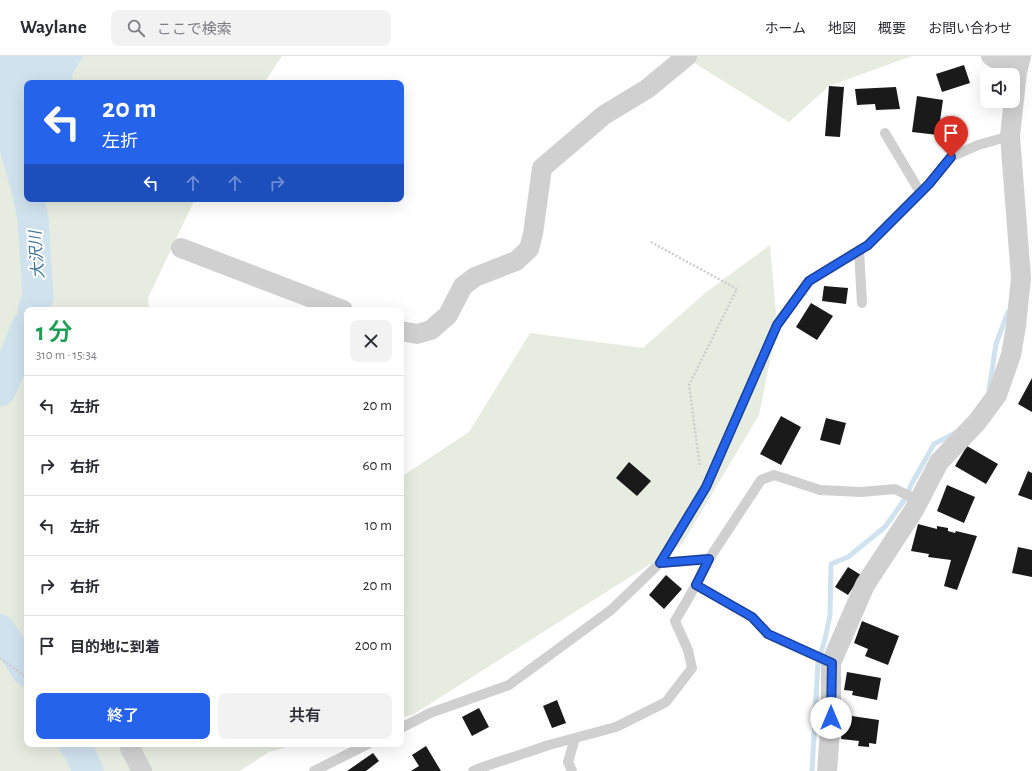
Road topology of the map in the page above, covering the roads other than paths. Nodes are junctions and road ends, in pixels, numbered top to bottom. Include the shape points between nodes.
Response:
1 (687, 56) edge
2 (991, 56) edge
3 (1019, 64) edge
4 (885, 133) dead end
5 (1010, 136) junction
6 (920, 192) junction
7 (181, 248) dead end
8 (859, 250) junction
9 (1027, 282) edge
10 (862, 303) dead end
11 (336, 307) edge
12 (404, 332) edge
13 (919, 501) junction
14 (709, 559) junction
15 (660, 563) junction
16 (696, 585) junction
17 (832, 663) junction
18 (404, 726) edge
19 (575, 738) junction
20 (362, 747) edge
21 (130, 748) dead end
22 (142, 771) edge
23 (314, 771) edge
24 (474, 771) edge
25 (572, 771) edge
26 (827, 771) edge

1 - 12 street via 647,89 604,115 542,168 529,249 516,261 476,277 463,286 448,315 431,330 417,334
2 - 3 street
3 - 5 street
4 - 6 lane
5 - 6 lane via 978,145 951,157
5 - 9 street
6 - 8 lane via 868,245
7 - 11 street
8 - 10 lane
8 - 15 lane via 809,281 777,325 706,487
9 - 13 street via 1011,355 997,395 977,422 939,462
13 - 14 lane via 895,488 861,492 820,490 774,475 761,480
13 - 17 street via 865,585
14 - 15 lane
14 - 16 lane
15 - 18 lane via 611,610 509,685 430,713
16 - 17 lane via 752,617 768,634
16 - 19 lane via 675,621 688,650 692,668 666,702 616,727
17 - 26 street
19 - 24 lane
19 - 25 lane via 568,762
20 - 23 lane
21 - 22 street

